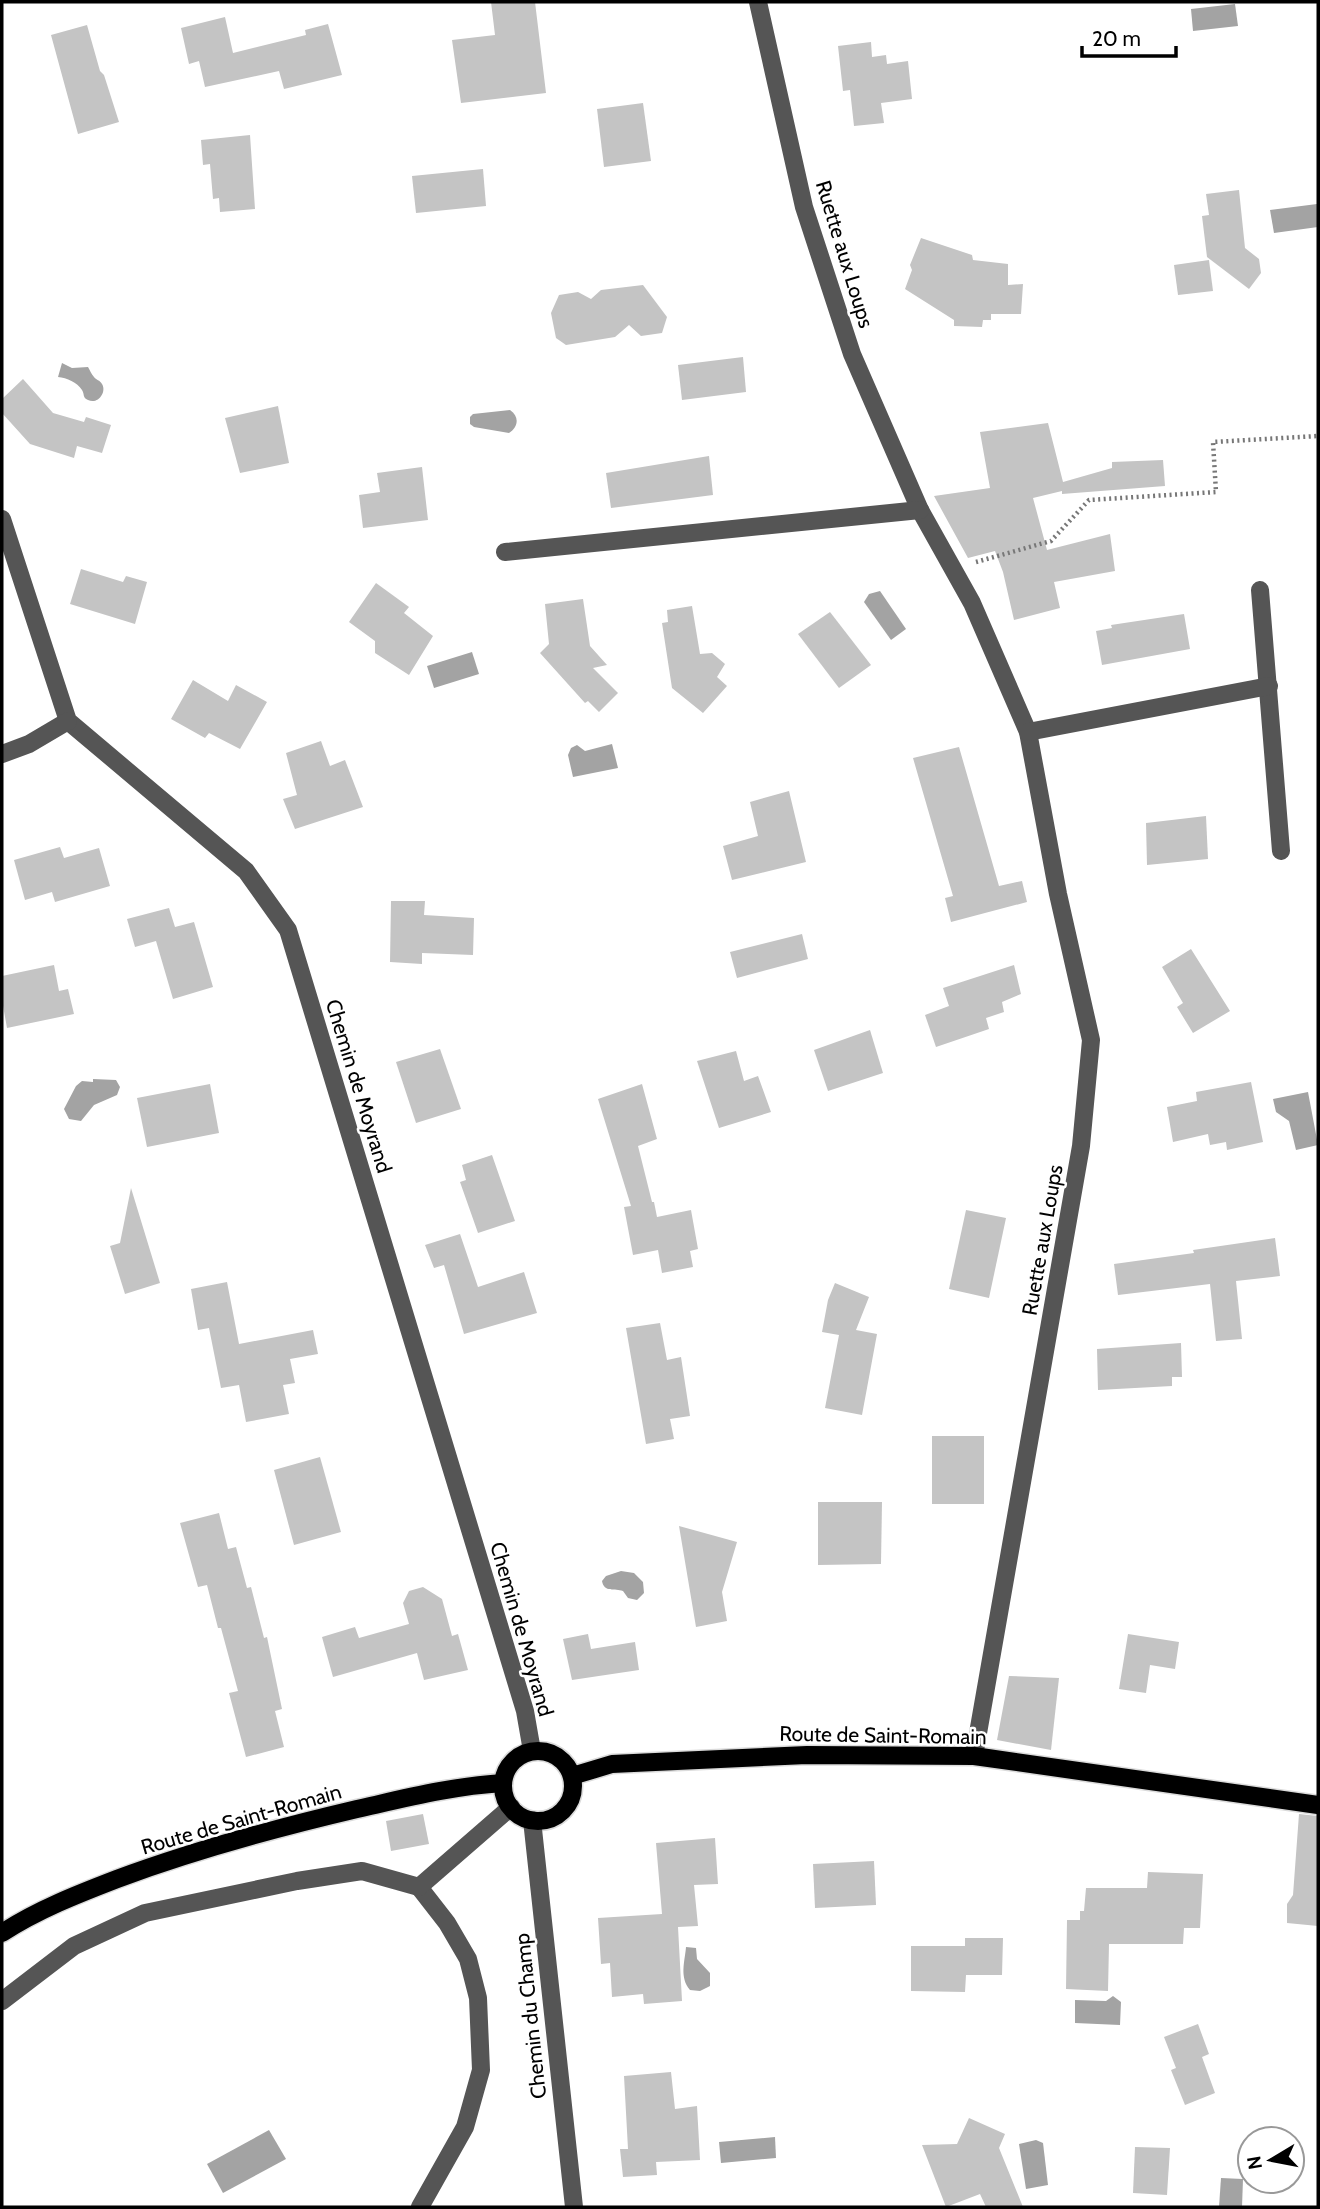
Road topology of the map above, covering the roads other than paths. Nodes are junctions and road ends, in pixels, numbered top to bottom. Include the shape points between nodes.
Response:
1 (758, 2) edge
2 (920, 510) junction
3 (2, 519) edge
4 (505, 552) dead end
5 (1261, 590) dead end
6 (1269, 686) junction
7 (68, 720) junction
8 (1028, 732) junction
9 (2, 754) edge
10 (1281, 851) dead end
11 (532, 1751) junction
12 (974, 1756) junction
13 (572, 1776) junction
14 (503, 1783) junction
15 (1318, 1805) edge
16 (511, 1807) junction
17 (532, 1820) junction
18 (419, 1886) junction
19 (2, 1933) edge
20 (2, 2001) edge
21 (420, 2207) edge
22 (574, 2207) edge

1 - 2 street, Ruette aux Loups via 804,207 852,354
2 - 4 street
2 - 8 street, Ruette aux Loups via 972,603
3 - 7 street
5 - 6 street
6 - 8 street
6 - 10 street
7 - 9 street
7 - 11 street, Chemin de Moyrand via 246,871 288,930 525,1711
8 - 12 street, Ruette aux Loups via 1091,1040 1081,1146
11 - 13 main road via 557,1756
11 - 14 main road via 518,1757
12 - 13 main road, Route de Saint-Romain via 807,1755 612,1764
12 - 15 main road, Route de Saint-Romain
13 - 17 main road via 573,1790 559,1814
14 - 16 main road
14 - 19 main road, Route de Saint-Romain via 460,1786 300,1822 171,1859 79,1894
16 - 17 main road
16 - 18 street
17 - 22 street, Chemin du Champ
18 - 20 street via 362,1871 145,1913 74,1945
18 - 21 street via 468,1959 478,1998 481,2070 465,2127

